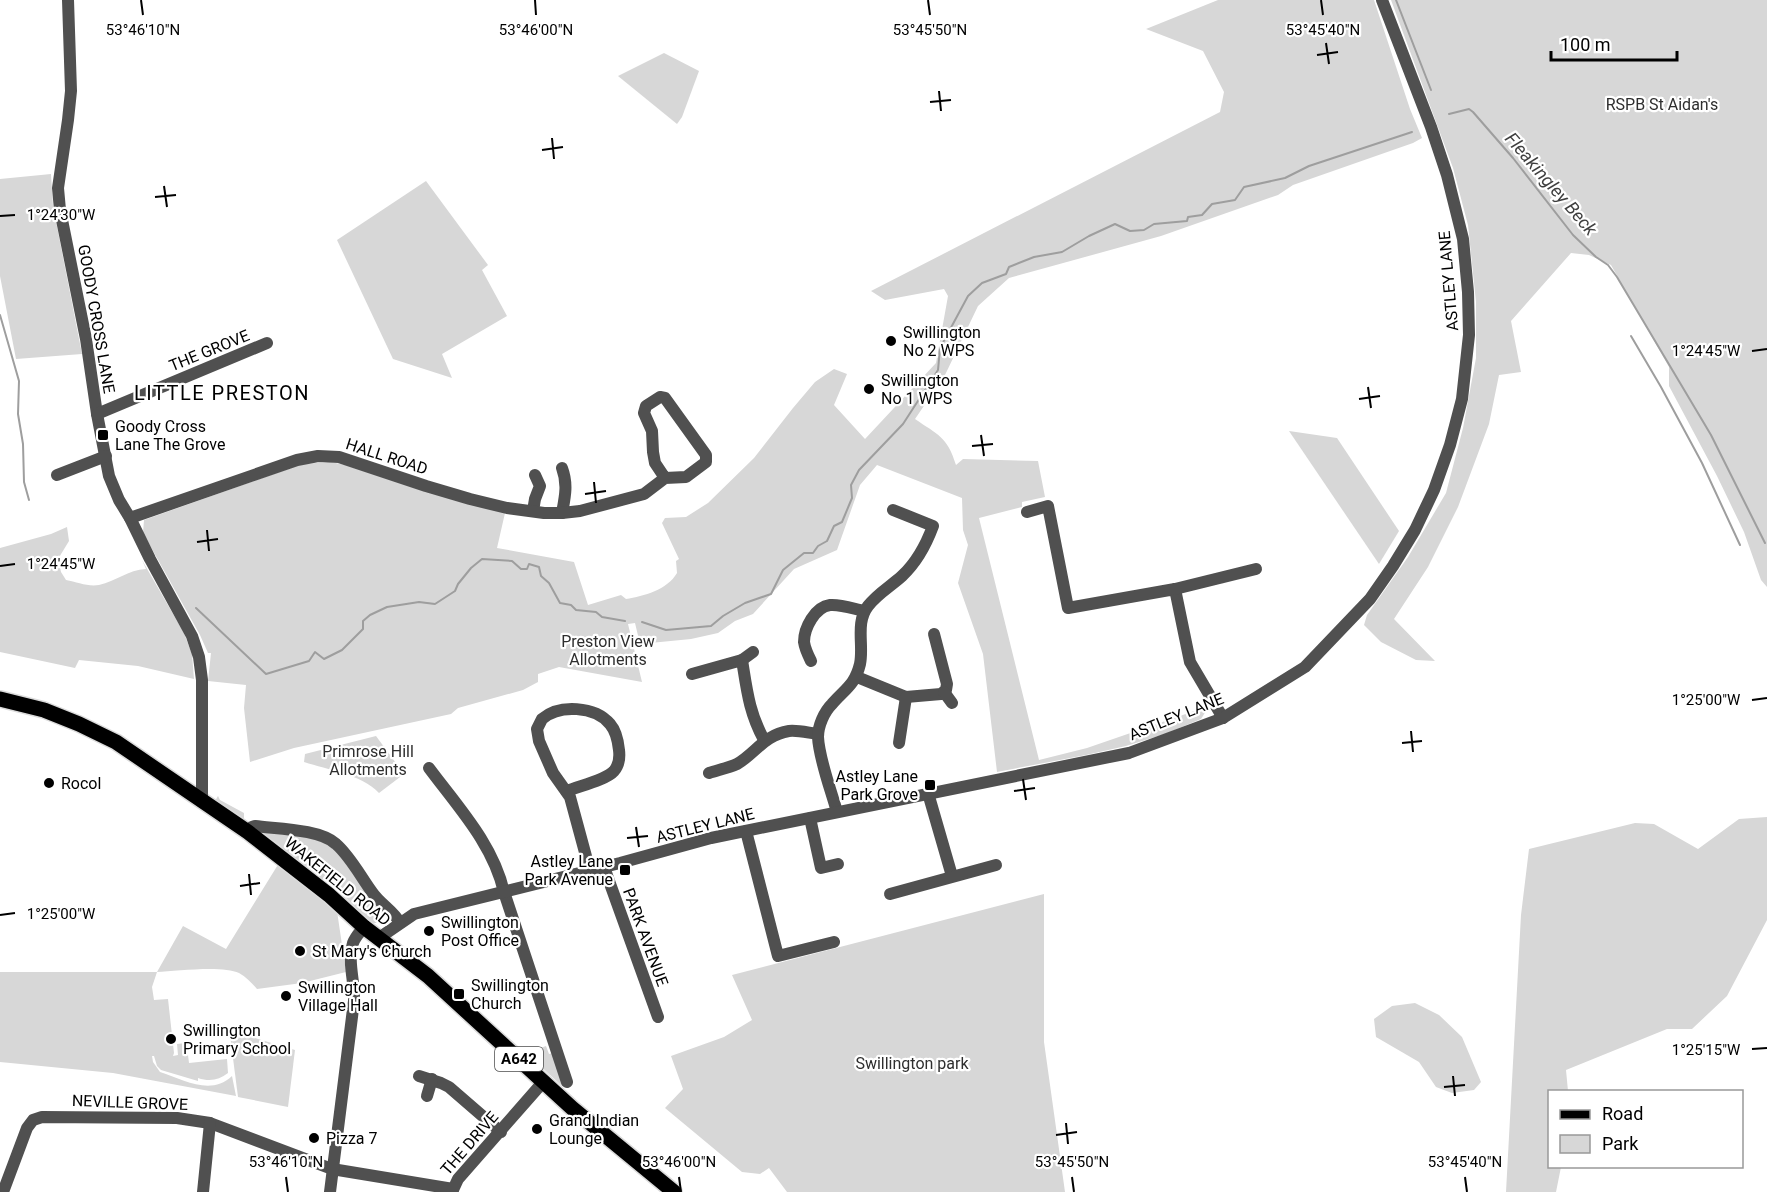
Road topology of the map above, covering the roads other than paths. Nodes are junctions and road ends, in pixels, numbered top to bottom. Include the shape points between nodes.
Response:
1 (68, 0) edge
2 (1382, 0) edge
3 (267, 343) dead end
4 (97, 414) junction
5 (105, 456) junction
6 (562, 468) dead end
7 (57, 475) dead end
8 (535, 475) dead end
9 (665, 478) junction
10 (893, 510) dead end
11 (533, 511) junction
12 (1027, 512) dead end
13 (562, 513) junction
14 (130, 518) junction
15 (1256, 569) dead end
16 (1175, 589) junction
17 (864, 611) junction
18 (934, 634) dead end
19 (753, 652) dead end
20 (742, 660) junction
21 (811, 661) dead end
22 (692, 674) dead end
23 (857, 677) junction
24 (944, 692) junction
25 (906, 697) junction
26 (0, 699) edge
27 (952, 703) dead end
28 (1223, 718) junction
29 (818, 734) junction
30 (764, 740) junction
31 (899, 743) dead end
32 (429, 768) dead end
33 (709, 773) dead end
34 (567, 791) junction
35 (928, 793) junction
36 (202, 802) junction
37 (837, 812) junction
38 (810, 818) junction
39 (746, 831) junction
40 (248, 832) junction
41 (838, 864) dead end
42 (996, 865) dead end
43 (604, 867) junction
44 (590, 871) junction
45 (952, 876) junction
46 (504, 892) junction
47 (890, 894) dead end
48 (400, 923) junction
49 (364, 927) junction
50 (379, 938) junction
51 (834, 942) dead end
52 (658, 1017) dead end
53 (419, 1076) dead end
54 (432, 1079) junction
55 (544, 1082) junction
56 (568, 1092) junction
57 (427, 1096) dead end
58 (210, 1123) junction
59 (501, 1132) junction
60 (332, 1169) junction
61 (453, 1191) edge
62 (3, 1192) edge
63 (203, 1192) edge
64 (330, 1192) edge
65 (674, 1192) edge

1 - 4 street, GOODY CROSS LANE via 71,91 58,188
2 - 28 street, ASTLEY LANE via 1447,175 1463,239 1469,335 1462,399 1434,490 1410,539 1370,599 1305,667
3 - 4 street, THE GROVE
4 - 5 street, GOODY CROSS LANE
5 - 7 street
5 - 14 street, GOODY CROSS LANE via 114,490
6 - 13 street via 567,490
8 - 11 street via 540,486
9 - 9 street via 686,477 705,464 707,458 660,397 646,406 644,413 652,431 656,463
9 - 13 street, HALL ROAD via 644,494
10 - 17 street via 936,528 904,574
11 - 13 street, HALL ROAD
11 - 14 street, HALL ROAD via 470,499 346,458 325,456 297,460
12 - 16 street via 1048,506 1068,608
14 - 36 street, GOODY CROSS LANE via 192,636 199,657
15 - 16 street
16 - 28 street via 1190,662
17 - 21 street via 832,605 818,610 805,637
17 - 23 street
18 - 24 street via 947,681
19 - 20 street
20 - 22 street
20 - 30 street via 748,704
23 - 25 street
23 - 29 street via 831,704
24 - 25 street
24 - 27 street
25 - 31 street
26 - 36 main road, WAKEFIELD ROAD / A642 via 44,710 116,742
28 - 35 street, ASTLEY LANE via 1129,753
29 - 30 street via 790,731
29 - 37 street
30 - 33 street via 736,764
32 - 46 street via 493,857
34 - 34 street via 553,773 537,729 542,718 551,712 588,711 611,725 620,759 610,774
34 - 44 street
35 - 37 street, ASTLEY LANE
35 - 45 street
36 - 40 main road, WAKEFIELD ROAD / A642
37 - 38 street, ASTLEY LANE
38 - 39 street, ASTLEY LANE
38 - 41 street via 821,868
39 - 43 street, ASTLEY LANE
39 - 51 street via 778,956
40 - 48 street via 255,826 330,839
40 - 49 main road, WAKEFIELD ROAD / A642
42 - 45 street
43 - 44 street, ASTLEY LANE
43 - 52 street, PARK AVENUE
44 - 46 street, ASTLEY LANE
45 - 47 street
46 - 48 street, ASTLEY LANE via 414,914
46 - 56 street
48 - 50 street, ASTLEY LANE
49 - 50 main road, WAKEFIELD ROAD / A642
49 - 60 street via 353,941 351,956 355,990
50 - 55 main road, WAKEFIELD ROAD / A642 via 429,976
53 - 54 street
54 - 57 street
54 - 59 street
55 - 56 main road, WAKEFIELD ROAD / A642
55 - 59 street, THE DRIVE
56 - 65 main road, WAKEFIELD ROAD / A642
58 - 60 street, NEVILLE GROVE
58 - 62 street, NEVILLE GROVE via 177,1118 38,1118 27,1128
58 - 63 street
59 - 61 street, THE DRIVE via 458,1179
60 - 61 street, THE DRIVE
60 - 64 street

